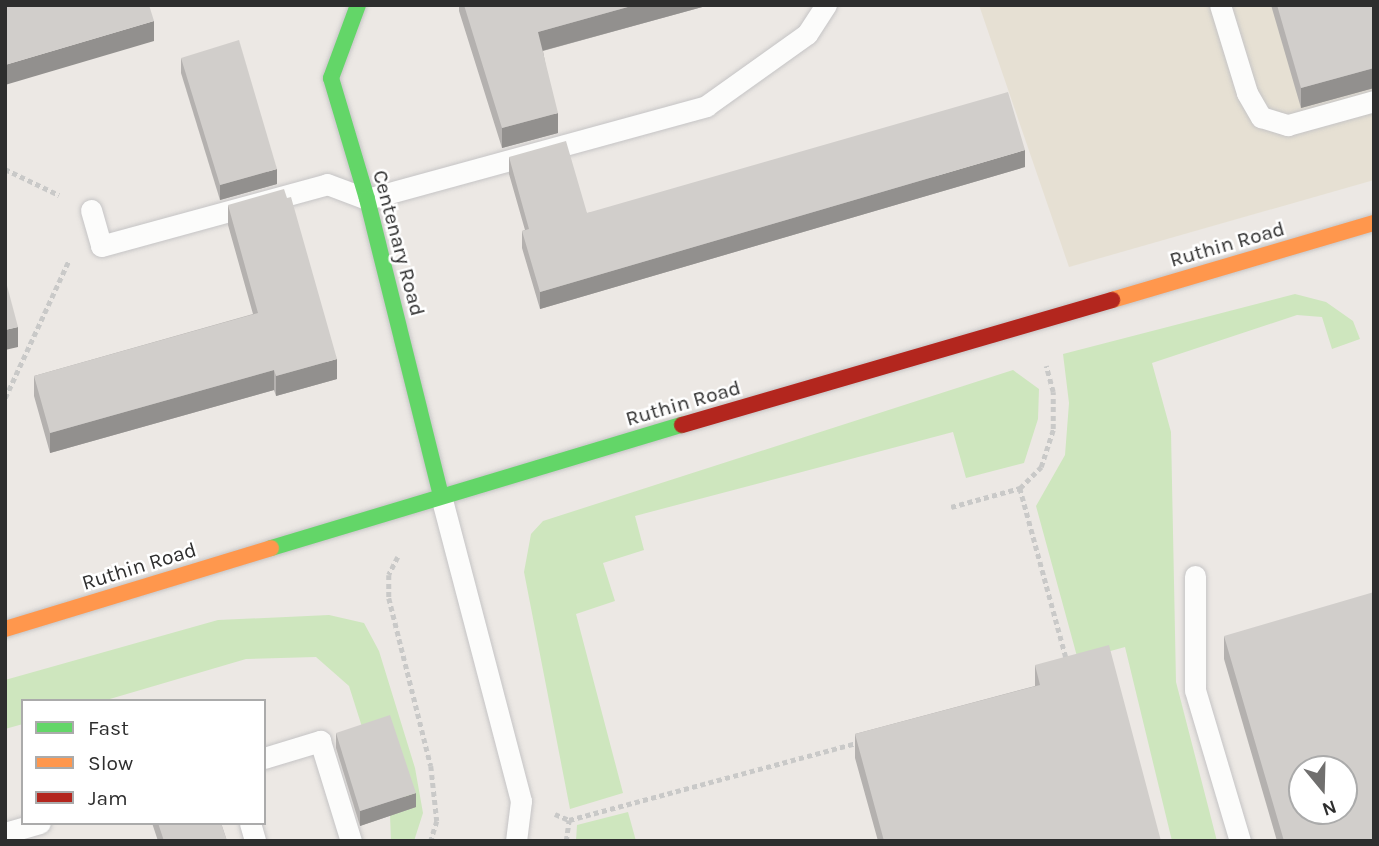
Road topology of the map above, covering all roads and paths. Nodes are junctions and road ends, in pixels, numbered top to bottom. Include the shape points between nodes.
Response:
1 (358, 5) edge
2 (826, 5) edge
3 (1220, 5) edge
4 (1374, 101) edge
5 (5, 169) edge
6 (367, 199) junction
7 (91, 210) joint
8 (1373, 227) edge
9 (101, 246) junction
10 (1035, 322) junction
11 (5, 398) edge
12 (1020, 488) junction
13 (441, 496) junction
14 (951, 507) dead end
15 (406, 545) dead end
16 (1195, 576) dead end
17 (5, 629) edge
18 (1068, 666) edge
19 (865, 741) edge
20 (266, 757) edge
21 (33, 825) edge
22 (5, 833) edge
23 (351, 841) edge
24 (431, 841) edge
25 (516, 841) edge
26 (566, 841) edge
27 (1240, 841) edge

1 - 6 main road, Centenary Road via 331,78
2 - 6 lane via 807,34 706,106
3 - 4 lane via 1247,93 1261,117 1289,125
5 - 7 path
6 - 9 lane via 327,184
6 - 13 main road, Centenary Road
7 - 9 lane
8 - 10 main road, Ruthin Road
9 - 11 path via 71,255
10 - 12 path via 1053,392 1053,429 1041,467
10 - 13 main road, Ruthin Road
12 - 14 path
12 - 18 path
13 - 17 main road, Ruthin Road
13 - 25 lane via 521,802
15 - 24 path via 389,575 389,598 431,765 436,821
16 - 27 lane via 1195,691
19 - 26 path via 569,820
20 - 23 lane via 320,741
21 - 22 lane

